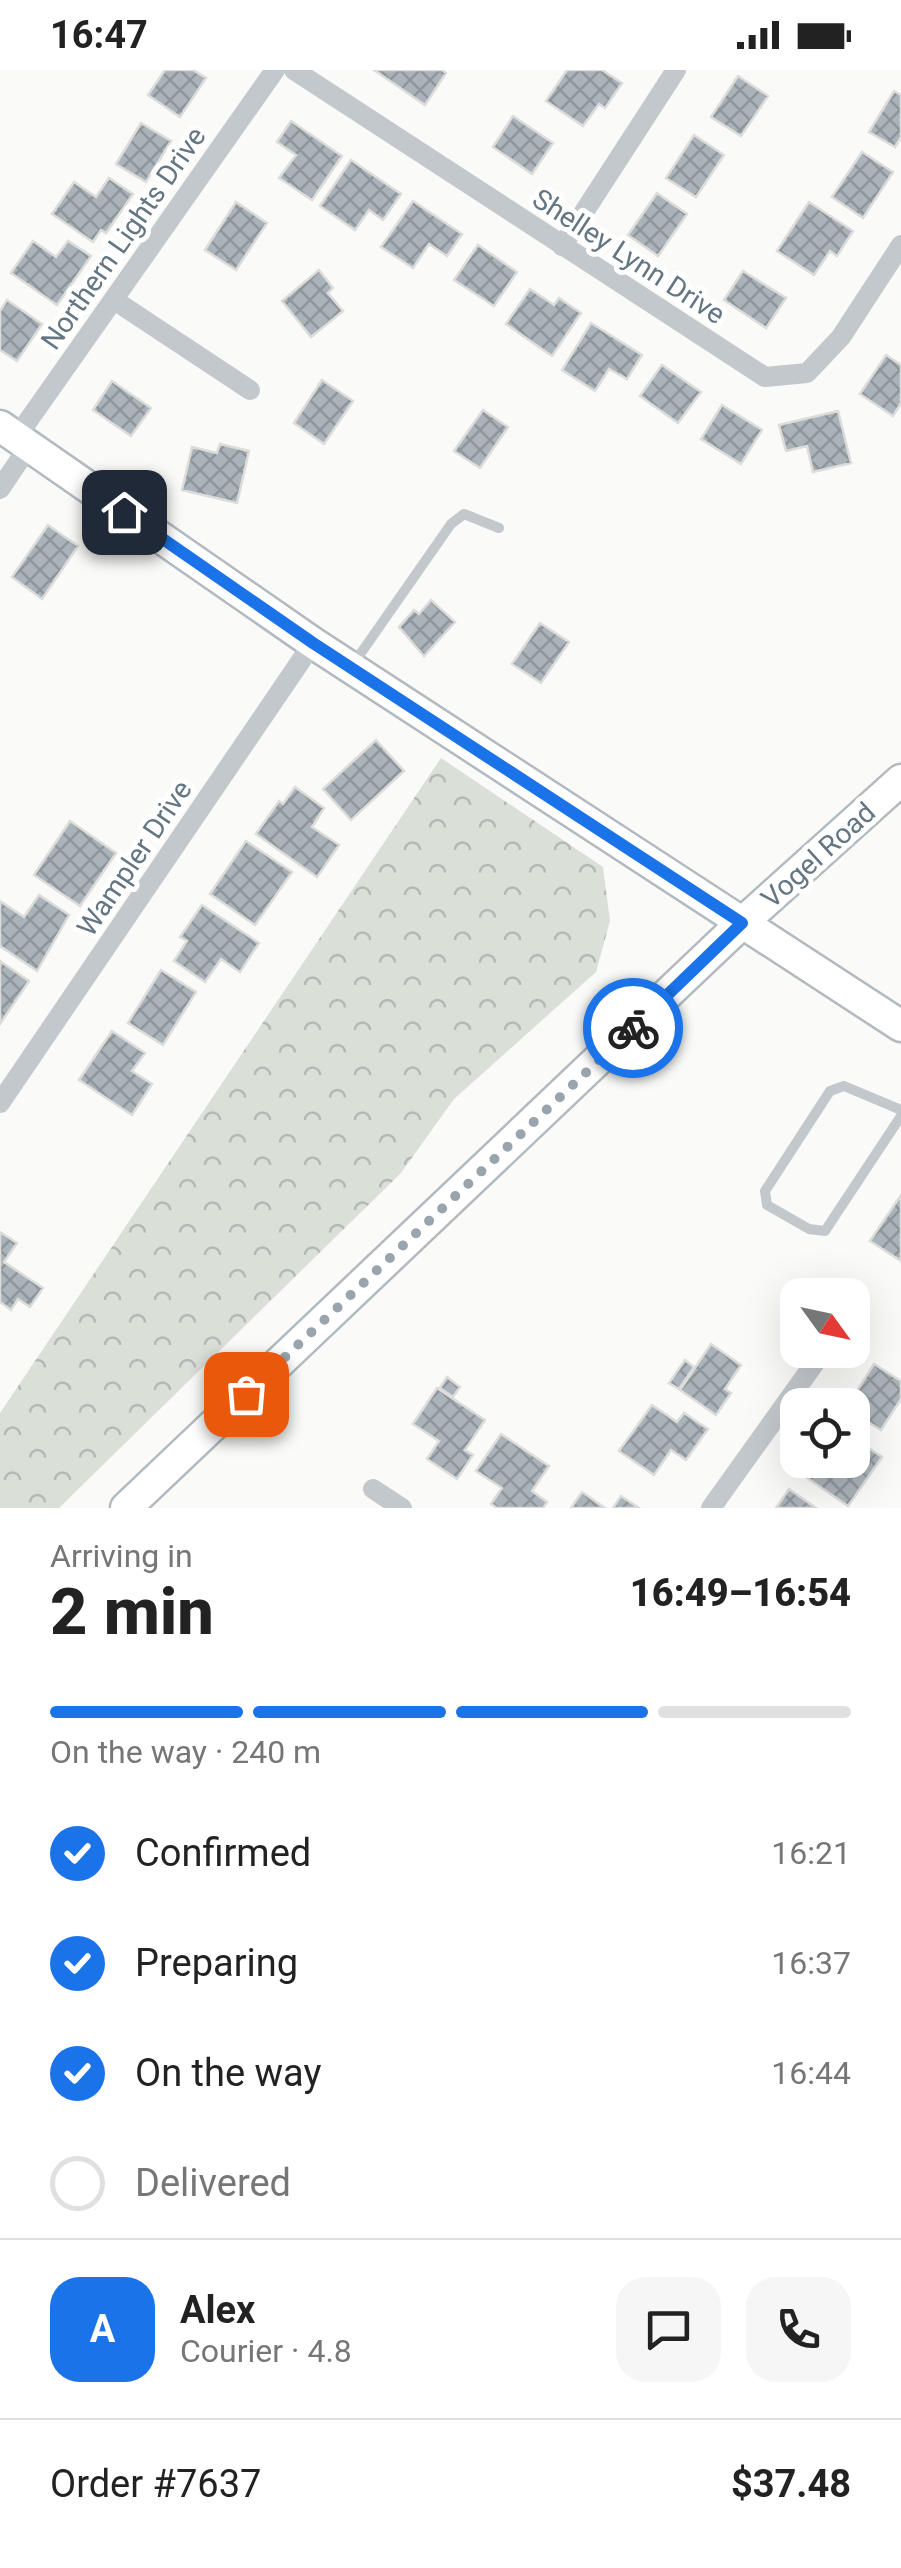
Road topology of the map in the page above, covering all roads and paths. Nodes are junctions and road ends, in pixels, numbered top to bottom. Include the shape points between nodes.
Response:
1 (275, 70) edge
2 (294, 70) edge
3 (676, 70) edge
4 (901, 244) edge
5 (562, 246) junction
6 (114, 300) junction
7 (250, 390) dead end
8 (15, 437) edge
9 (0, 489) edge
10 (499, 528) dead end
11 (313, 643) junction
12 (351, 668) junction
13 (901, 780) edge
14 (742, 923) junction
15 (901, 1026) edge
16 (0, 1103) edge
17 (901, 1113) edge
18 (811, 1368) edge
19 (373, 1488) dead end
20 (126, 1508) edge
21 (402, 1508) edge
22 (711, 1508) edge

1 - 6 street, Northern Lights Drive
2 - 5 street, Shelley Lynn Drive
3 - 5 street
4 - 5 street, Shelley Lynn Drive via 842,337 807,373 765,377
6 - 7 street
6 - 8 street, Northern Lights Drive
8 - 9 street
8 - 11 main road
10 - 12 lane via 464,514 451,524
11 - 12 main road
11 - 16 street, Wampler Drive
12 - 14 main road
13 - 14 main road, Vogel Road
14 - 15 main road
14 - 20 main road, Vogel Road
17 - 17 lane via 844,1086 830,1090 765,1191 768,1205 825,1231
18 - 22 street
19 - 21 street

